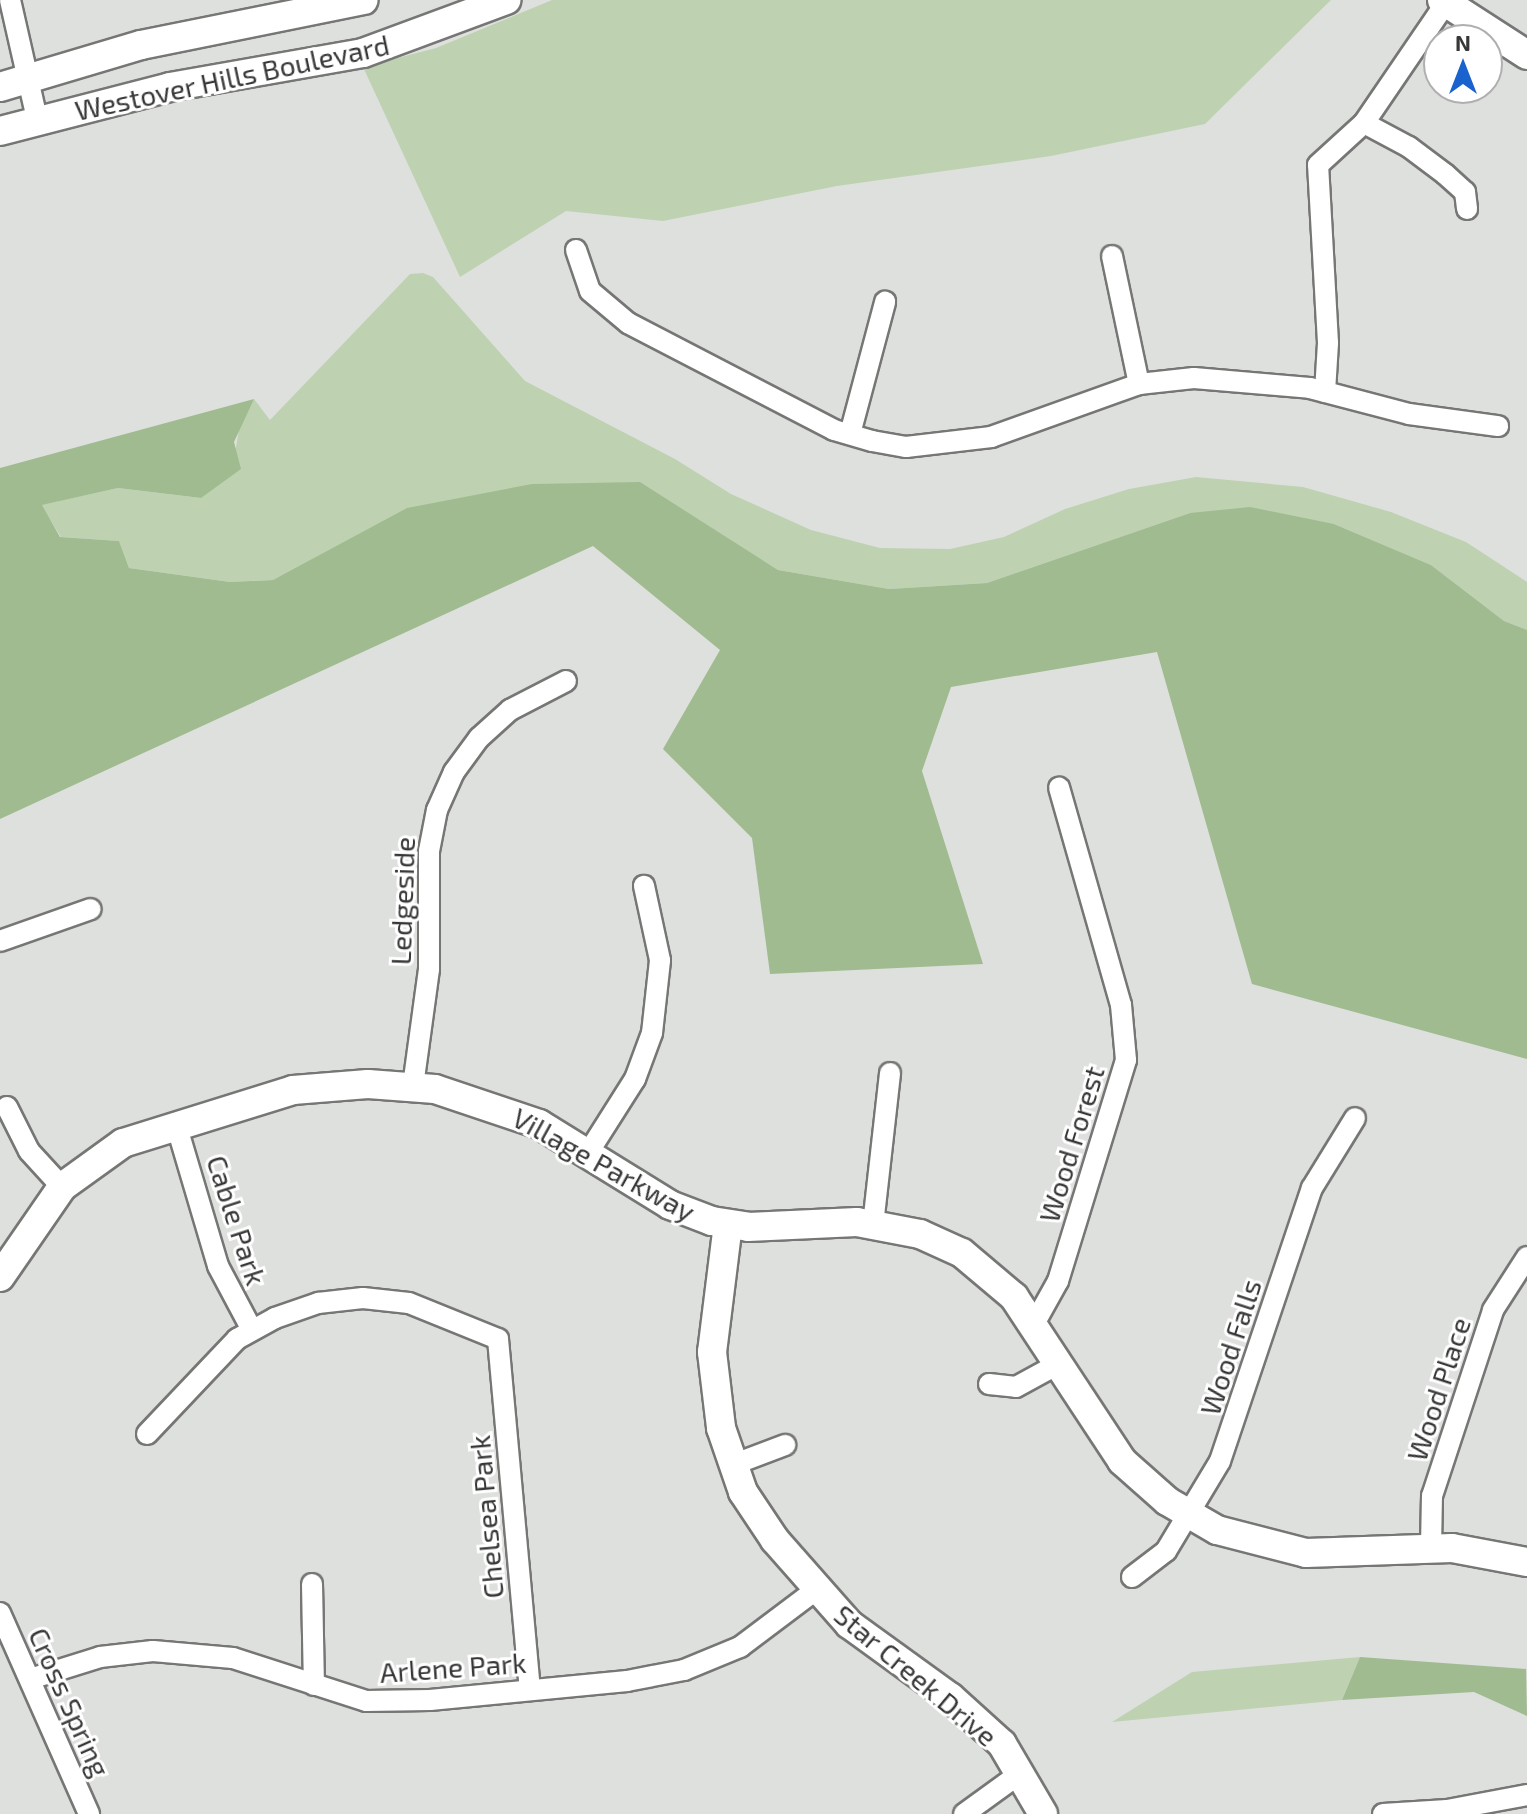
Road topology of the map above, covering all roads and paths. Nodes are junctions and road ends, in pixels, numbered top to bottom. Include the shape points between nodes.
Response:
1 (10, 0) edge
2 (364, 0) edge
3 (506, 0) edge
4 (1444, 2) edge
5 (1527, 55) edge
6 (13, 83) edge
7 (37, 119) junction
8 (1364, 123) junction
9 (0, 131) edge
10 (1467, 209) dead end
11 (576, 250) dead end
12 (1112, 256) dead end
13 (885, 302) dead end
14 (1139, 384) junction
15 (1325, 392) junction
16 (1498, 426) dead end
17 (850, 434) junction
18 (566, 681) dead end
19 (1059, 788) dead end
20 (644, 886) dead end
21 (91, 909) dead end
22 (0, 941) edge
23 (890, 1073) dead end
24 (413, 1086) junction
25 (7, 1107) dead end
26 (1355, 1118) dead end
27 (176, 1124) junction
28 (588, 1153) junction
29 (62, 1187) junction
30 (728, 1224) junction
31 (873, 1225) junction
32 (1527, 1257) edge
33 (0, 1277) edge
34 (1034, 1324) junction
35 (252, 1330) junction
36 (1058, 1364) junction
37 (989, 1384) dead end
38 (147, 1434) dead end
39 (785, 1445) dead end
40 (732, 1465) junction
41 (1189, 1515) junction
42 (1431, 1547) junction
43 (1527, 1562) edge
44 (1132, 1577) dead end
45 (312, 1584) dead end
46 (817, 1589) junction
47 (0, 1613) edge
48 (30, 1679) junction
49 (314, 1685) junction
50 (530, 1690) junction
51 (1022, 1772) junction
52 (1527, 1795) edge
53 (89, 1814) edge
54 (964, 1814) edge
55 (1043, 1814) edge
56 (1383, 1814) edge

1 - 6 street
2 - 6 street, Westover Hills Boulevard via 141,45
3 - 7 street, Westover Hills Boulevard via 363,53 170,87
4 - 5 street
4 - 8 street
6 - 7 street
7 - 9 street, Westover Hills Boulevard
8 - 10 street via 1445,174 1465,192
8 - 15 street via 1318,165 1328,330
11 - 17 street via 590,291 628,323
12 - 14 street
13 - 17 street
14 - 15 street via 1194,378
14 - 17 street via 991,437 906,447
15 - 16 street via 1409,414
18 - 24 street, Ledgeside via 527,699 494,723 466,754 441,800 429,851 429,969
19 - 34 street, Wood Forest via 1121,1005 1126,1060 1058,1281
20 - 28 street via 660,960 652,1033 635,1079
21 - 22 street
23 - 31 street
24 - 27 street, Village Parkway via 293,1090
24 - 28 street, Village Parkway via 501,1107
25 - 29 street via 29,1151
26 - 41 street, Wood Falls via 1312,1188 1228,1443
27 - 29 street, Village Parkway via 106,1151
27 - 35 street, Cable Park via 218,1266
28 - 30 street, Village Parkway via 670,1205
29 - 33 street, Village Parkway
30 - 31 street, Village Parkway
30 - 40 street, Star Creek Drive via 712,1352
31 - 34 street, Village Parkway via 920,1234 962,1253 999,1280
32 - 42 street, Wood Place via 1499,1296 1432,1496
34 - 36 street, Village Parkway
35 - 38 street via 220,1353
35 - 50 street, Chelsea Park via 318,1303 375,1299 431,1308 498,1339
36 - 37 street via 1016,1387
36 - 41 street, Village Parkway via 1122,1461
39 - 40 street
40 - 46 street, Star Creek Drive via 755,1513
41 - 42 street, Village Parkway via 1246,1541 1306,1553
41 - 44 street, Wood Falls via 1166,1551
42 - 43 street, Village Parkway
45 - 49 street
46 - 50 street, Arlene Park via 766,1631 713,1660 654,1677
46 - 51 street, Star Creek Drive via 880,1651 974,1717
47 - 48 street, Cross Spring
48 - 49 street, Arlene Park via 100,1657 175,1651 233,1658
48 - 53 street, Cross Spring
49 - 50 street, Arlene Park via 391,1702
51 - 54 street
51 - 55 street, Star Creek Drive
52 - 56 street via 1447,1810

